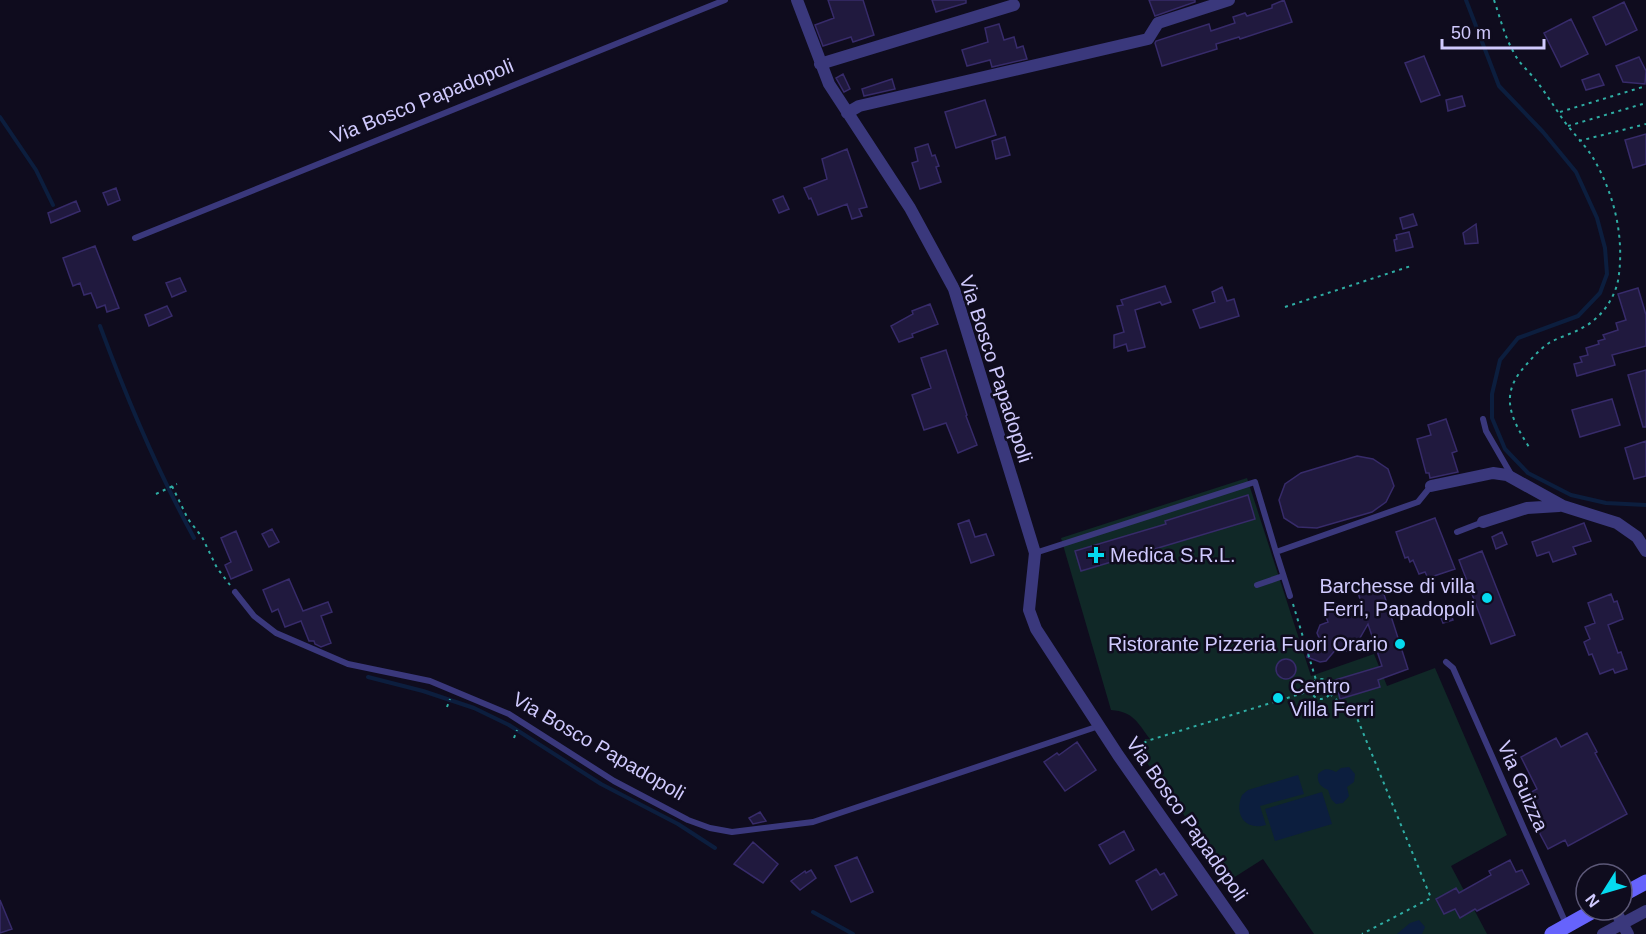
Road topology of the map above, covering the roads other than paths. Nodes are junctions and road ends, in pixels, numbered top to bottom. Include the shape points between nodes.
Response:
1 (725, 0) edge
2 (797, 0) edge
3 (1229, 0) edge
4 (1014, 4) dead end
5 (820, 64) junction
6 (847, 113) junction
7 (135, 238) dead end
8 (1483, 419) dead end
9 (1514, 479) junction
10 (1431, 486) joint
11 (1563, 506) junction
12 (1483, 522) joint
13 (1457, 532) dead end
14 (1646, 551) edge
15 (1276, 552) junction
16 (1035, 553) junction
17 (1283, 576) junction
18 (1257, 585) dead end
19 (235, 592) road end
20 (1290, 596) road end
21 (1446, 662) dead end
22 (1100, 726) junction
23 (1646, 910) edge
24 (1574, 922) edge
25 (1567, 926) junction
26 (1625, 929) edge
27 (1243, 934) edge
28 (1552, 934) edge
29 (1604, 934) edge

1 - 7 lane, Via Bosco Papadopoli
2 - 5 street, Via Bosco Papadopoli
3 - 6 street via 1158,23 1148,39 859,106
4 - 5 street
5 - 6 street, Via Bosco Papadopoli
6 - 16 street, Via Bosco Papadopoli via 910,208 954,289
8 - 9 lane
9 - 10 street via 1493,473
9 - 11 street
10 - 15 lane via 1418,502
11 - 12 street via 1527,508
11 - 14 street via 1617,523 1637,537
12 - 13 lane
15 - 16 lane via 1255,482
15 - 17 lane
16 - 22 street, Via Bosco Papadopoli via 1029,610 1036,629
17 - 18 lane
17 - 20 lane
19 - 22 lane, Via Bosco Papadopoli via 254,616 276,633 348,664 430,681 509,714 614,781 688,820 732,832 813,822
21 - 25 lane, Via Guizza via 1453,668
22 - 27 street, Via Bosco Papadopoli
23 - 26 street
24 - 25 main road
25 - 28 main road
26 - 29 street

